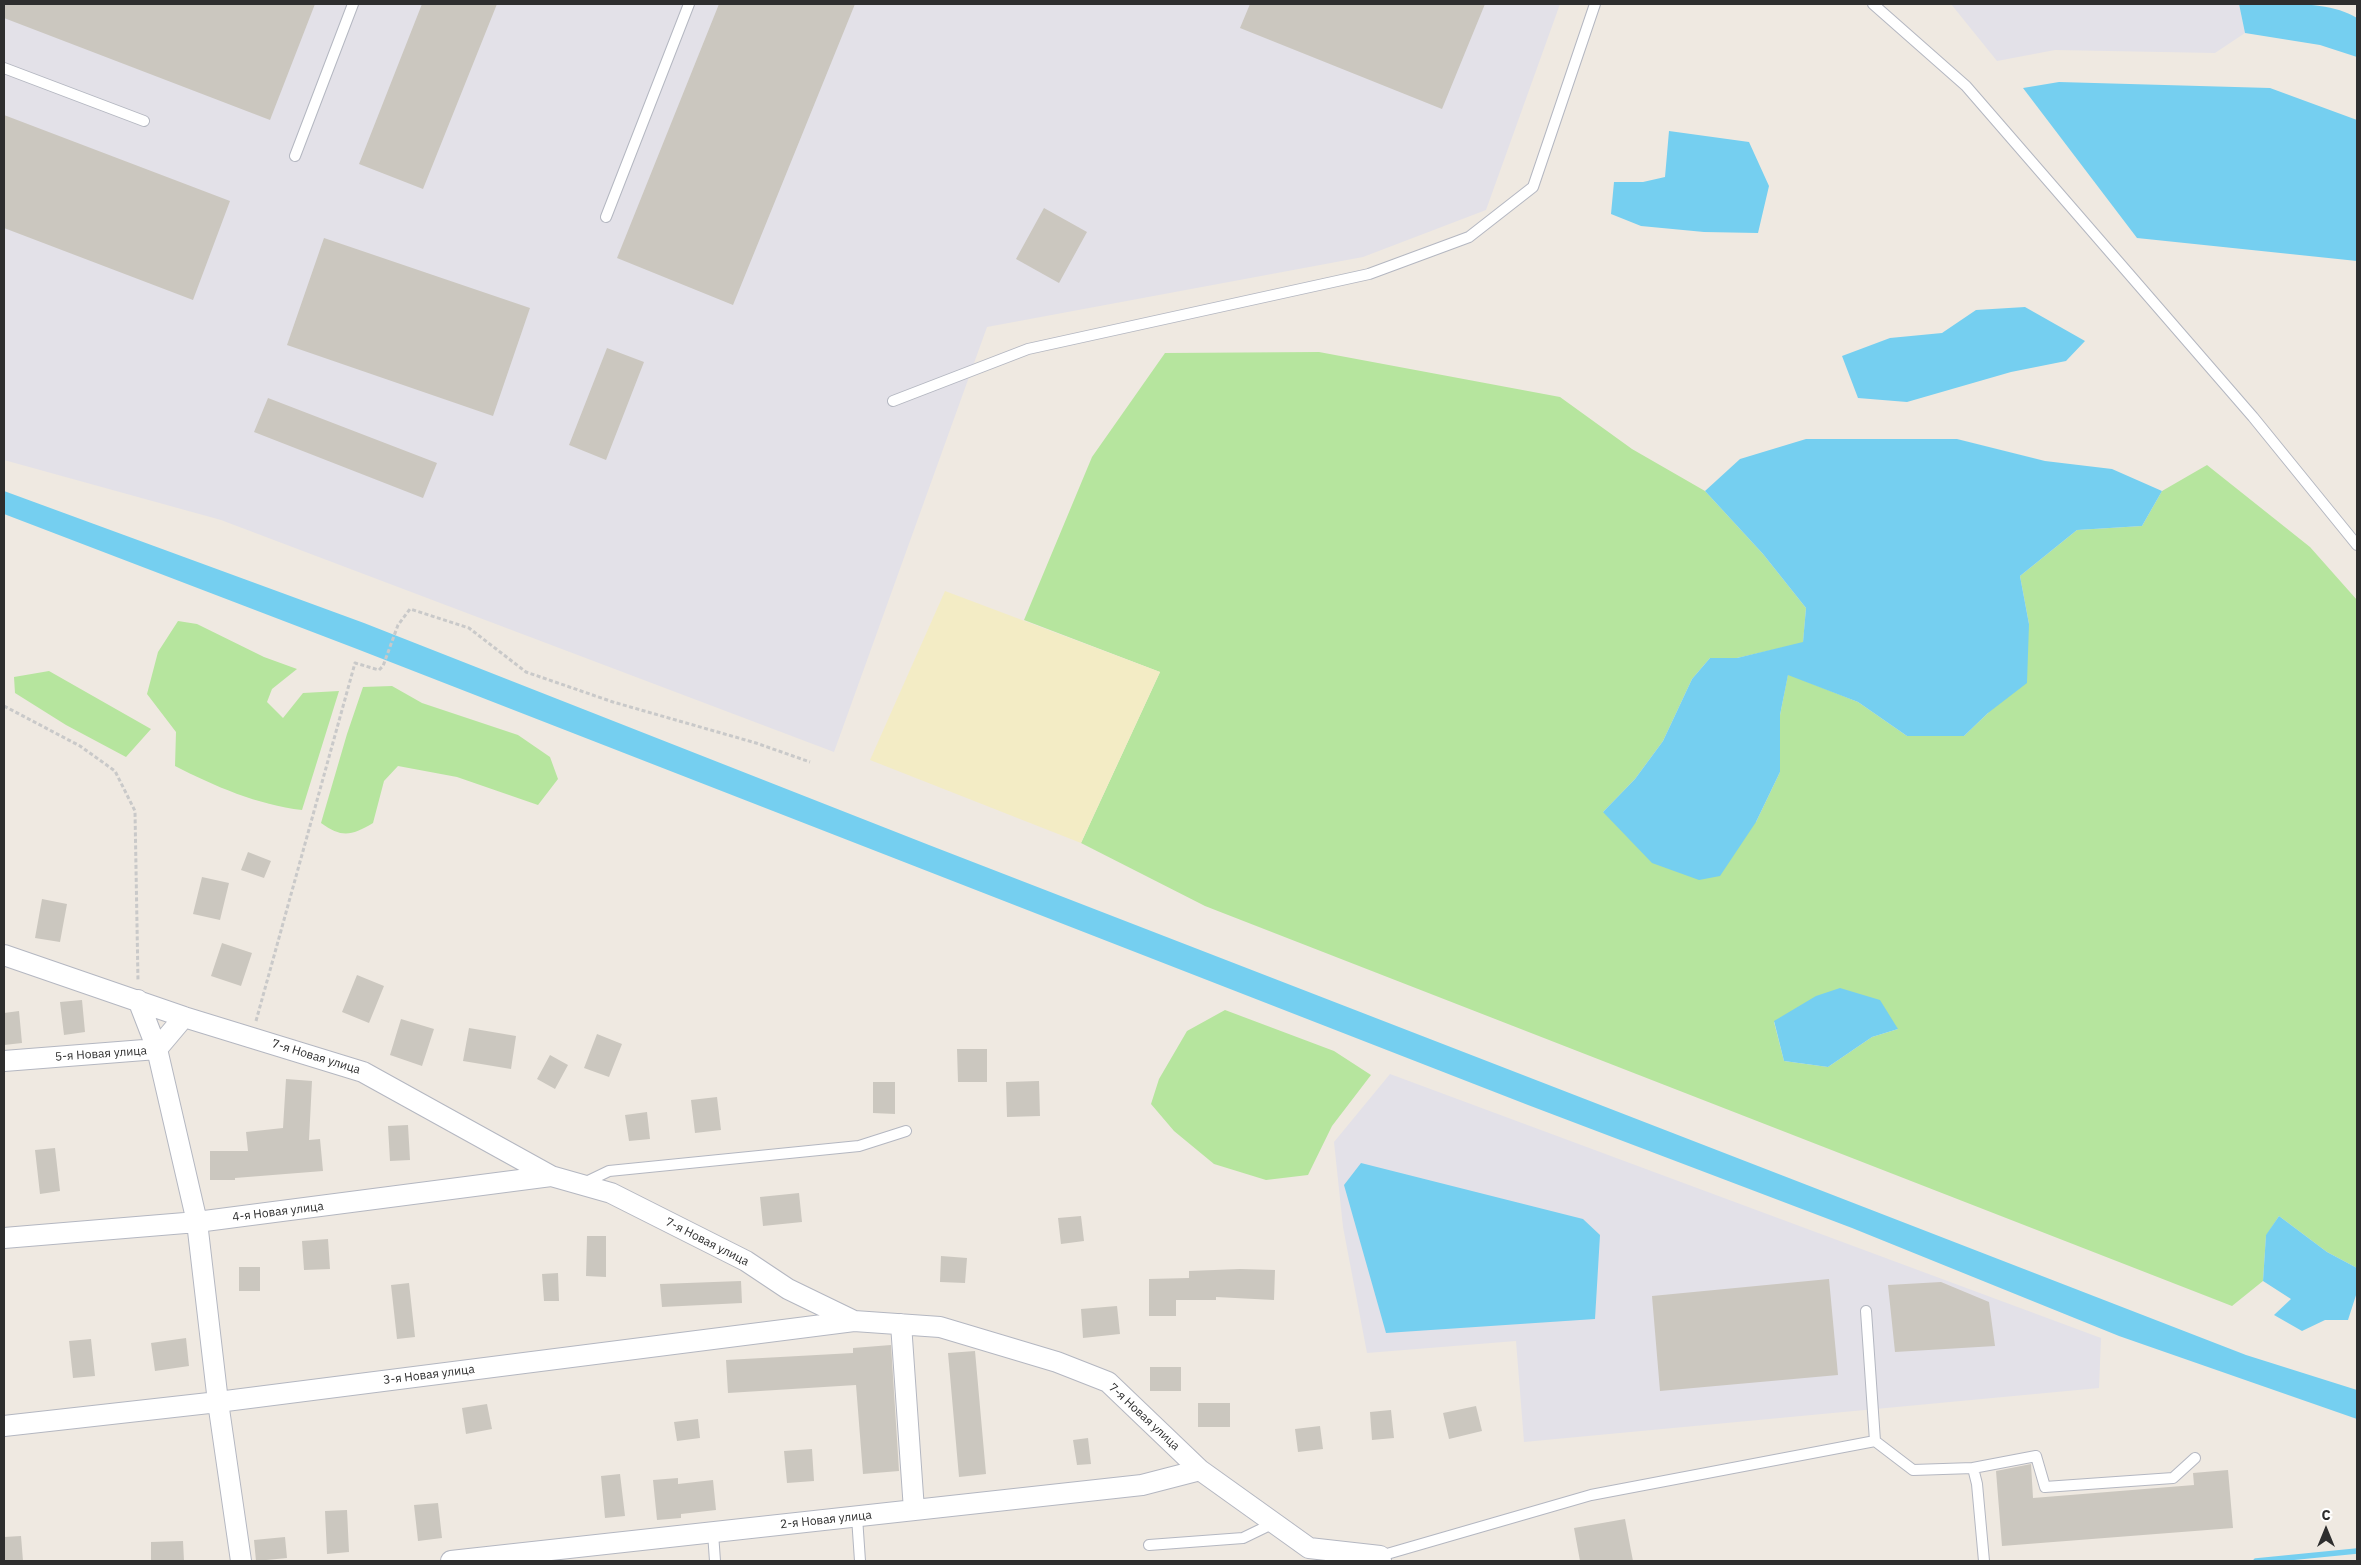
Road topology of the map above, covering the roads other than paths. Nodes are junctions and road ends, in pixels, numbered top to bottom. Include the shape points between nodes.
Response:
1 (353, 4) edge
2 (689, 4) edge
3 (1595, 4) edge
4 (1873, 4) edge
5 (4, 68) edge
6 (144, 121) dead end
7 (294, 156) dead end
8 (606, 217) dead end
9 (893, 401) dead end
10 (2357, 545) edge
11 (4, 955) edge
12 (138, 1000) junction
13 (184, 1017) junction
14 (157, 1049) junction
15 (4, 1061) edge
16 (906, 1130) dead end
17 (550, 1176) junction
18 (580, 1185) junction
19 (197, 1222) junction
20 (4, 1238) edge
21 (1866, 1312) dead end
22 (854, 1321) junction
23 (901, 1324) junction
24 (218, 1402) junction
25 (4, 1426) edge
26 (1875, 1441) junction
27 (2195, 1458) dead end
28 (1973, 1468) junction
29 (1200, 1470) junction
30 (914, 1510) junction
31 (857, 1517) junction
32 (1274, 1523) junction
33 (713, 1533) junction
34 (1149, 1546) dead end
35 (1380, 1559) edge
36 (241, 1561) edge
37 (450, 1561) edge
38 (716, 1561) edge
39 (860, 1561) edge
40 (1984, 1561) edge

1 - 7 lane
2 - 8 lane
3 - 9 lane via 1533,187 1469,237 1369,274 1028,349
4 - 10 lane via 1966,86 2247,410
5 - 6 lane
11 - 12 street, 7-я Новая улица
12 - 13 street, 7-я Новая улица
12 - 14 street
13 - 14 street, 5-я Новая улица
13 - 17 street, 7-я Новая улица via 363,1072
14 - 15 street, 5-я Новая улица
14 - 19 street
16 - 18 lane via 859,1146 609,1171
17 - 18 street, 7-я Новая улица
17 - 19 street, 4-я Новая улица
18 - 22 street, 7-я Новая улица via 611,1193 746,1261 788,1289
19 - 20 street, 4-я Новая улица
19 - 24 street
21 - 26 lane
22 - 23 street, 7-я Новая улица
22 - 24 street, 3-я Новая улица
23 - 29 street, 7-я Новая улица via 940,1327 1057,1362 1108,1382
23 - 30 street
24 - 25 street, 3-я Новая улица
24 - 36 street
26 - 28 lane via 1913,1470
26 - 35 lane via 1591,1495
27 - 28 lane via 2173,1478 2045,1487 2036,1456
28 - 40 lane
29 - 30 street, 2-я Новая улица via 1142,1485
29 - 32 street, 7-я Новая улица
30 - 31 street, 2-я Новая улица
31 - 33 street, 2-я Новая улица
31 - 39 lane
32 - 34 lane via 1243,1538
32 - 35 street, 7-я Новая улица via 1309,1548
33 - 37 street, 2-я Новая улица
33 - 38 lane

